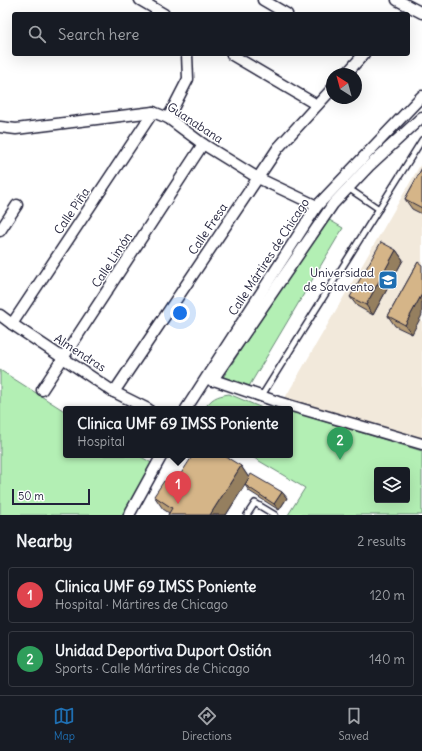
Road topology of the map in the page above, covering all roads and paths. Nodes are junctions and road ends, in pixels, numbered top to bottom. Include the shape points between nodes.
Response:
1 (140, 0) edge
2 (263, 0) edge
3 (397, 0) edge
4 (408, 6) junction
5 (161, 12) edge
6 (284, 12) edge
7 (402, 12) edge
8 (422, 13) edge
9 (187, 56) edge
10 (234, 56) edge
11 (359, 56) edge
12 (350, 68) edge
13 (326, 95) edge
14 (422, 96) edge
15 (317, 105) junction
16 (153, 112) junction
17 (422, 117) edge
18 (168, 118) junction
19 (0, 127) edge
20 (422, 140) edge
21 (203, 144) junction
22 (258, 178) junction
23 (348, 188) junction
24 (17, 205) dead end
25 (317, 206) junction
26 (379, 209) junction
27 (0, 231) edge
28 (0, 315) edge
29 (12, 324) junction
30 (63, 358) junction
31 (210, 378) junction
32 (42, 390) dead end
33 (114, 392) junction
34 (261, 397) junction
35 (142, 406) edge
36 (188, 406) edge
37 (195, 406) edge
38 (292, 406) edge
39 (293, 406) edge
40 (422, 444) edge
41 (160, 458) edge
42 (129, 515) edge
43 (247, 515) edge
44 (275, 515) edge

1 - 5 street
2 - 6 street
3 - 4 street
4 - 7 street
4 - 8 street
9 - 18 street via 188,79
10 - 15 street
11 - 12 street
13 - 15 street, Calle Fresa
14 - 25 street, Calle Mártires de Chicago
15 - 22 street, Calle Fresa via 278,148
16 - 18 street, Guanabana
16 - 19 street, Guanabana via 16,129
16 - 29 street, Calle Piña
17 - 23 street, Calle Mártires de Chicago
18 - 21 street, Guanabana
20 - 26 lane
21 - 22 street, Guanabana
21 - 30 street, Calle Limón
22 - 25 street, Guanabana
22 - 33 street, Calle Fresa
23 - 26 lane
23 - 31 street, Calle Mártires de Chicago via 308,238
24 - 27 street
25 - 31 street, Calle Mártires de Chicago
26 - 34 lane
28 - 29 street, Almendras
29 - 30 street, Almendras
30 - 32 street, Calle Limón
30 - 33 street, Almendras
31 - 34 street
31 - 36 street, Calle Mártires de Chicago
31 - 37 street, Calle Mártires de Chicago
33 - 35 street, Almendras
34 - 38 street
39 - 40 street
41 - 42 street
43 - 44 lane via 255,503

